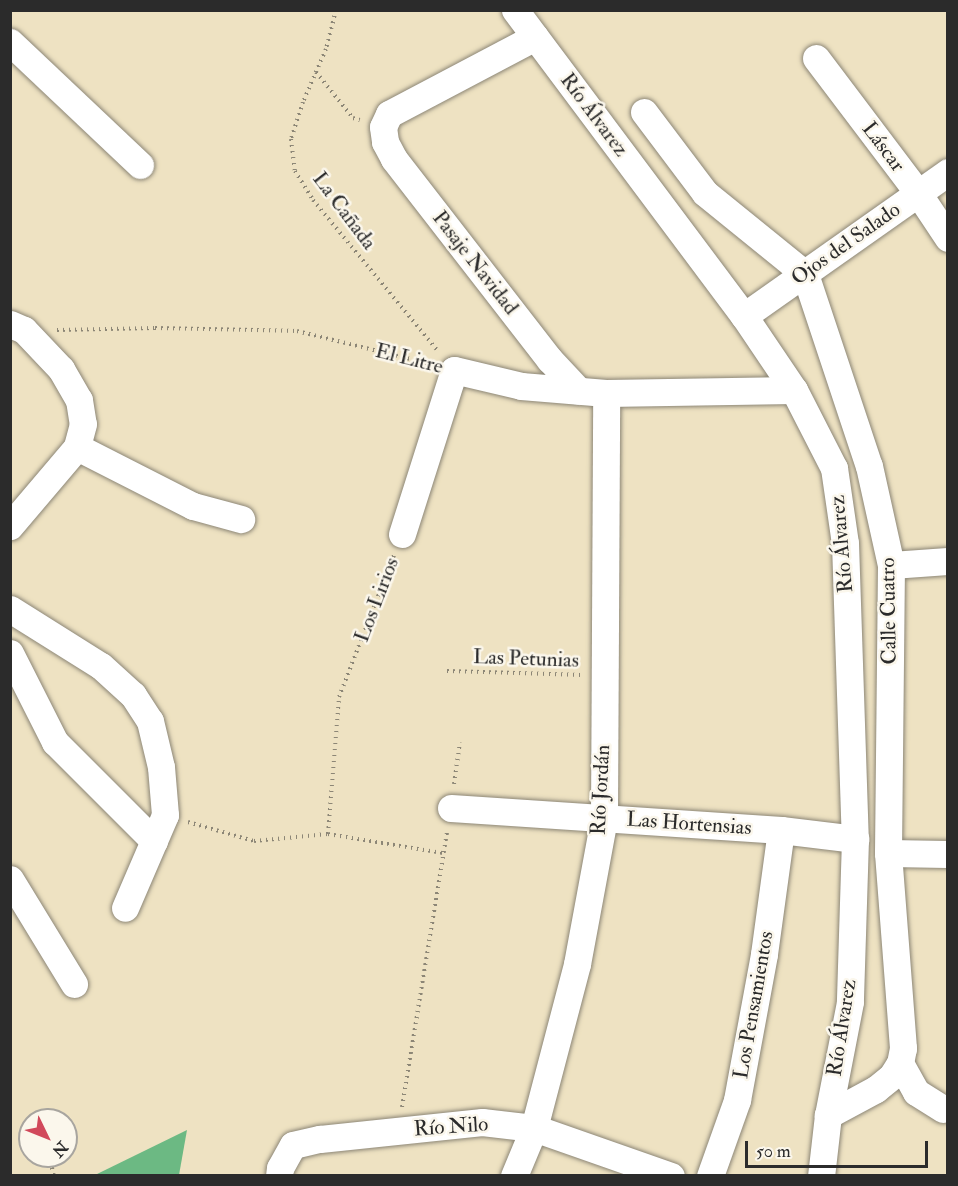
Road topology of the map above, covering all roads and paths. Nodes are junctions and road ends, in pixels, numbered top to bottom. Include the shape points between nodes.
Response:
1 (336, 10) edge
2 (515, 10) edge
3 (535, 37) junction
4 (10, 42) edge
5 (816, 58) dead end
6 (316, 72) junction
7 (644, 112) dead end
8 (386, 121) junction
9 (140, 165) dead end
10 (948, 172) edge
11 (918, 193) junction
12 (948, 238) edge
13 (805, 274) junction
14 (744, 316) junction
15 (17, 327) edge
16 (454, 370) junction
17 (794, 390) junction
18 (579, 391) junction
19 (606, 393) junction
20 (76, 447) junction
21 (241, 519) dead end
22 (10, 526) edge
23 (402, 534) joint
24 (948, 561) edge
25 (891, 565) junction
26 (10, 609) edge
27 (10, 653) edge
28 (447, 671) dead end
29 (604, 676) junction
30 (460, 742) dead end
31 (451, 808) junction
32 (165, 815) junction
33 (604, 818) junction
34 (782, 830) junction
35 (328, 834) junction
36 (855, 839) junction
37 (154, 841) junction
38 (444, 853) junction
39 (888, 853) junction
40 (948, 854) edge
41 (10, 879) edge
42 (125, 908) dead end
43 (74, 984) dead end
44 (900, 1063) junction
45 (943, 1109) dead end
46 (828, 1114) junction
47 (534, 1128) junction
48 (398, 1131) junction
49 (279, 1176) edge
50 (514, 1176) edge
51 (672, 1176) edge
52 (710, 1176) edge
53 (821, 1176) edge

1 - 6 path, La Cañada
2 - 3 street, Río Álvarez
3 - 8 street
3 - 14 street, Río Álvarez
4 - 9 street
5 - 11 street, Láscar
6 - 8 path via 353,118
6 - 16 path, La Cañada via 291,139 295,171 313,200
7 - 13 street via 705,194
8 - 18 street, Pasaje Navidad via 385,142 394,159 550,360
10 - 11 street, Ojos del Salado
11 - 12 street, Láscar
11 - 13 street, Ojos del Salado
13 - 14 street, Ojos del Salado
13 - 25 street, Calle Cuatro via 869,466
14 - 17 street, Río Álvarez
15 - 16 path, El Litre via 297,331
15 - 20 street via 61,369 79,400 83,424
16 - 18 street, El Litre via 521,386
16 - 23 street, Los Lirios
17 - 19 street, El Litre
17 - 36 street, Río Álvarez via 834,468 845,543
18 - 19 street, El Litre
19 - 29 street, Río Jordán
20 - 21 street via 193,506
20 - 22 street
23 - 35 path, Los Lirios via 339,697
24 - 25 street
25 - 39 street, Calle Cuatro
26 - 32 street via 101,666 133,695 150,721 161,767
27 - 37 street via 55,742
28 - 29 path, Las Petunias
29 - 33 street, Río Jordán
30 - 31 path
31 - 33 street, Las Hortensias
31 - 38 path
32 - 35 path via 254,841
32 - 37 street
33 - 34 street, Las Hortensias
33 - 47 street, Río Jordán via 577,964
34 - 36 street, Las Hortensias
34 - 52 street, Los Pensamientos via 737,1100
35 - 38 path
36 - 46 street, Río Álvarez via 850,1002
37 - 42 street
38 - 48 path
39 - 40 street
39 - 44 street, Calle Cuatro via 903,1048
41 - 43 street
44 - 45 street via 916,1092
44 - 46 street via 876,1089
46 - 53 street, Río Álvarez
47 - 48 street, Río Nilo via 482,1122
47 - 50 street, Río Jordán
47 - 51 street, Río Nilo
48 - 49 street, Río Nilo via 293,1145

